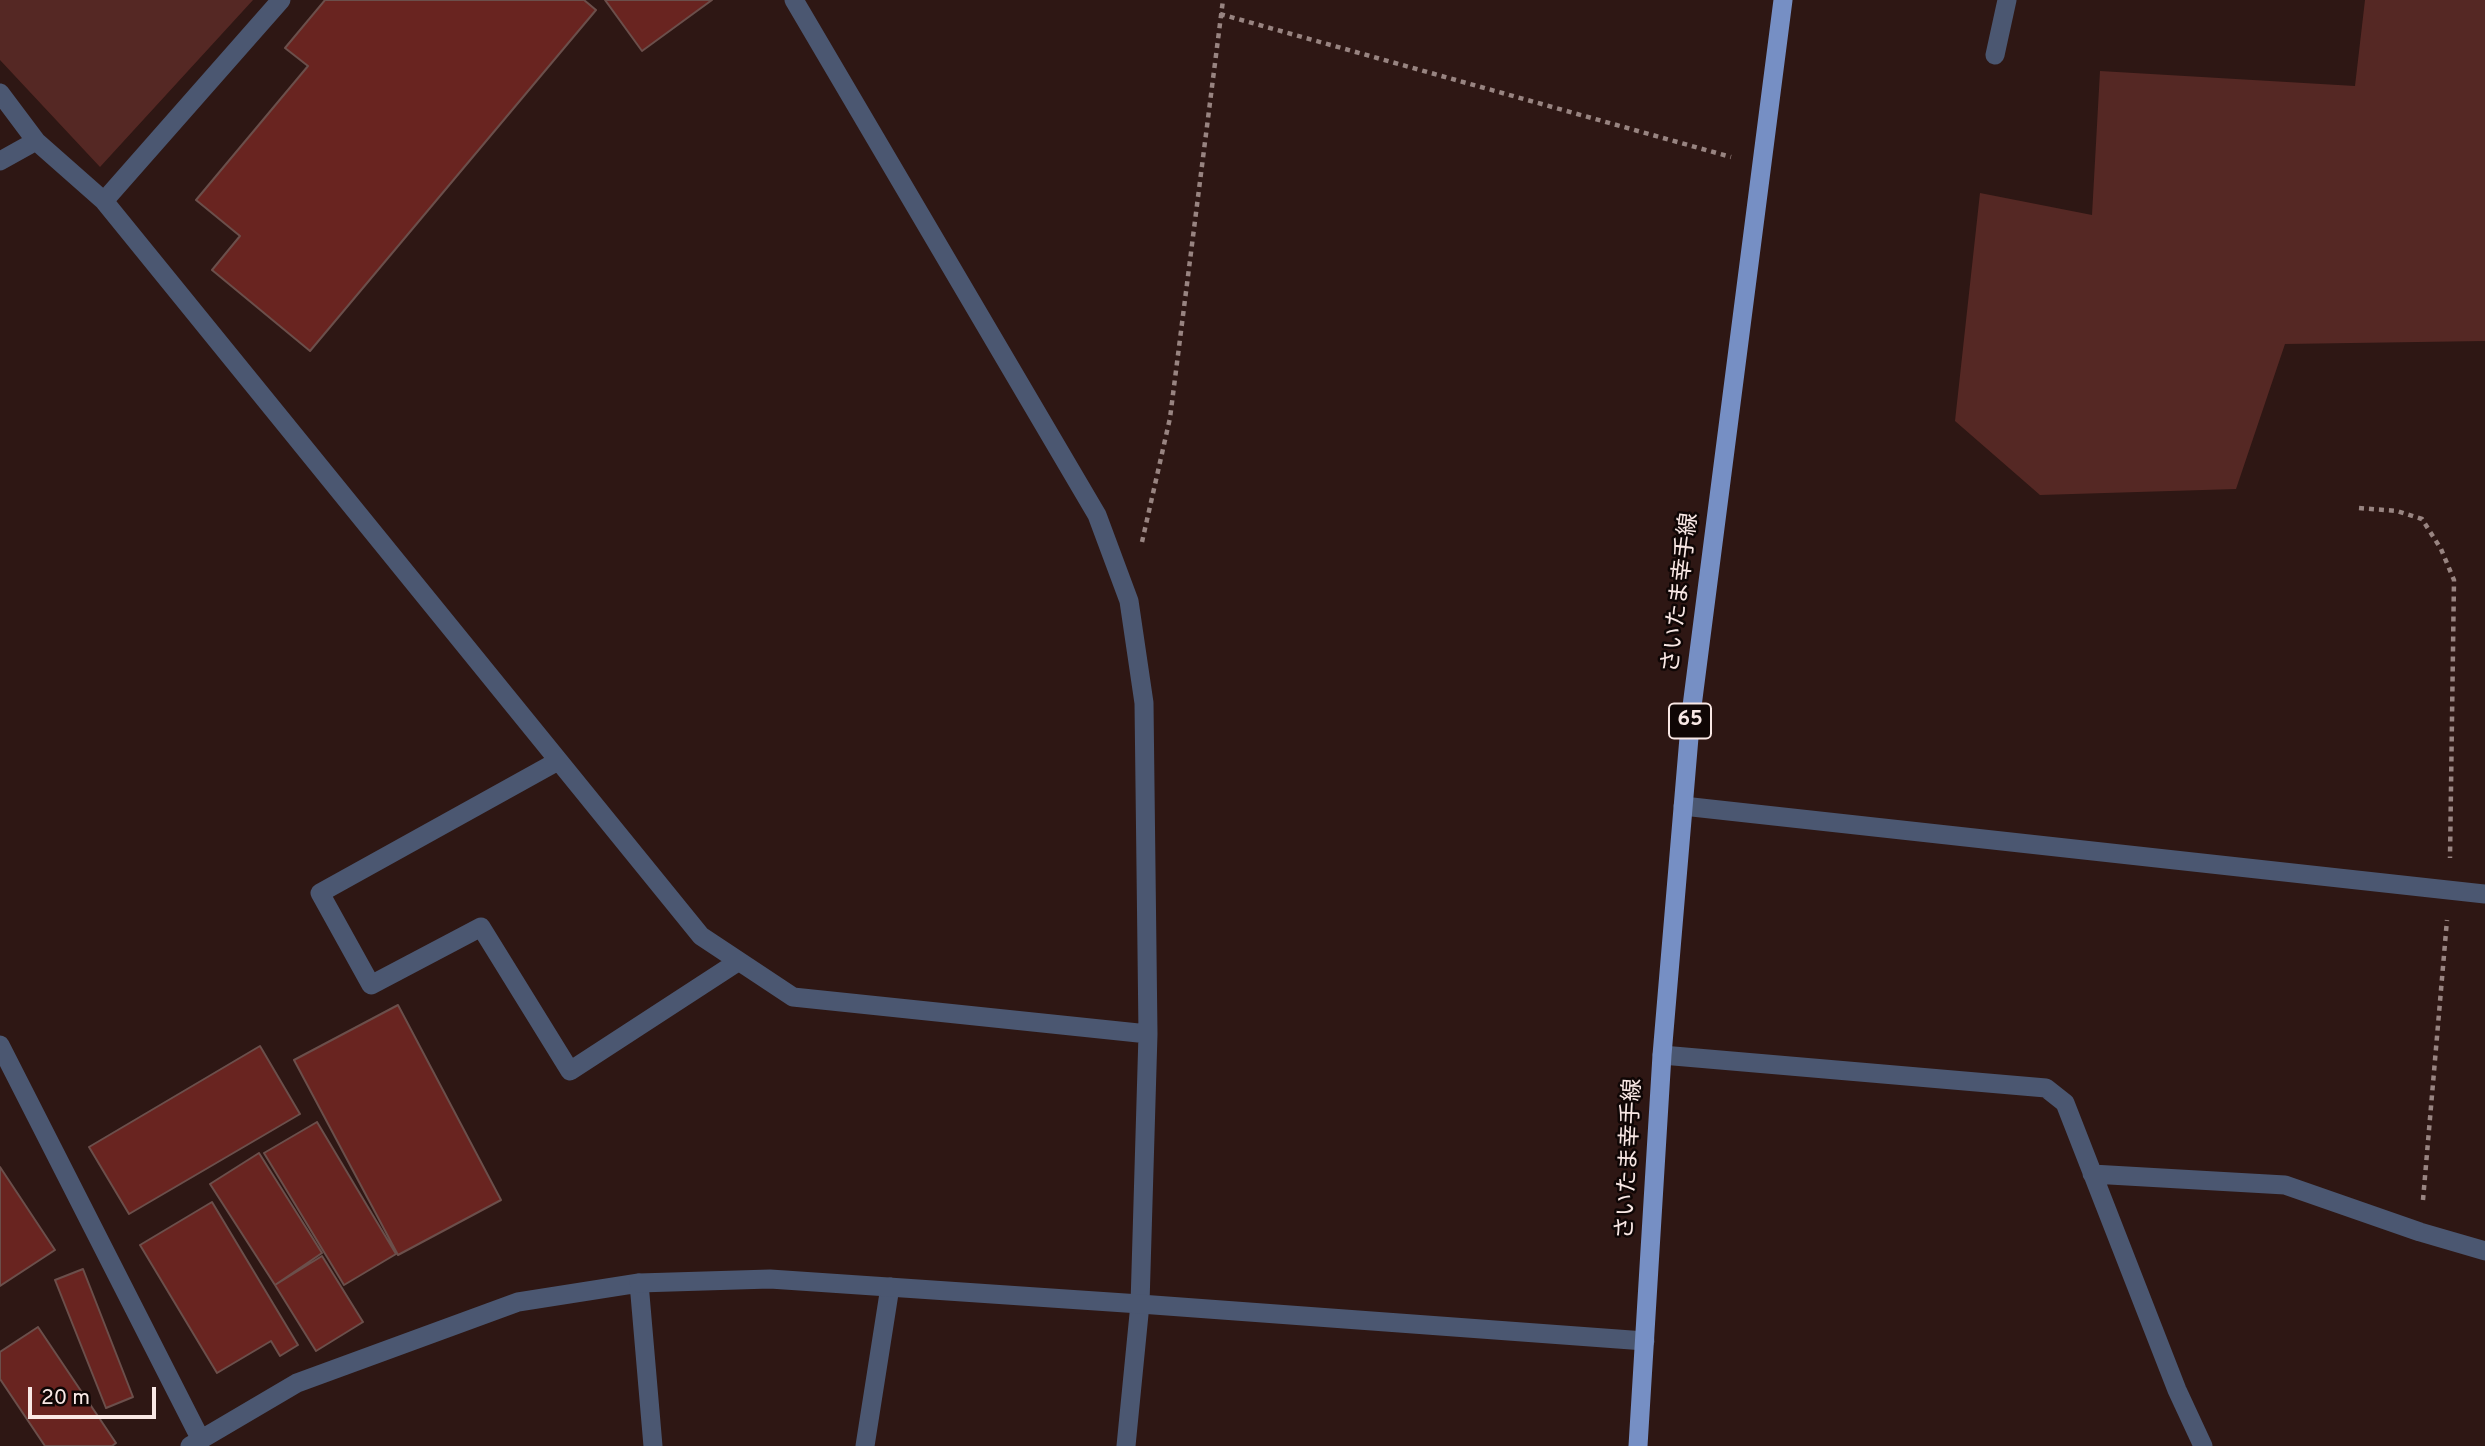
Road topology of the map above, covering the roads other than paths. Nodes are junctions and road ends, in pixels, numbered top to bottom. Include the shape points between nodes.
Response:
1 (281, 0) edge
2 (794, 0) edge
3 (1783, 0) edge
4 (2007, 0) edge
5 (1995, 55) dead end
6 (0, 93) edge
7 (36, 141) junction
8 (0, 161) edge
9 (104, 201) junction
10 (558, 761) junction
11 (1683, 806) junction
12 (2485, 894) edge
13 (739, 961) junction
14 (1148, 1034) junction
15 (0, 1045) edge
16 (1662, 1055) junction
17 (2092, 1174) junction
18 (2485, 1251) edge
19 (639, 1283) junction
20 (890, 1287) junction
21 (1140, 1304) junction
22 (1645, 1341) junction
23 (196, 1443) edge
24 (653, 1446) edge
25 (865, 1446) edge
26 (1126, 1446) edge
27 (1638, 1446) edge
28 (2203, 1446) edge

1 - 9 street
2 - 14 street via 1097,515 1129,601 1144,704
3 - 11 main road, さいたま幸手線 / 65
4 - 5 street
6 - 7 street
7 - 8 street
7 - 9 street
9 - 10 street
10 - 13 street via 701,936
10 - 13 street via 320,893 371,985 481,927 570,1070
11 - 12 street
11 - 16 main road, さいたま幸手線 / 65
13 - 14 street via 793,997
14 - 21 street
15 - 23 street
16 - 17 street via 2046,1088 2065,1103
16 - 22 main road, さいたま幸手線 / 65
17 - 18 street via 2285,1185
17 - 28 street
19 - 20 street via 770,1279
19 - 23 street via 518,1302 297,1383
19 - 24 street
20 - 21 street
20 - 25 street
21 - 22 street
21 - 26 street
22 - 27 main road, さいたま幸手線 / 65

